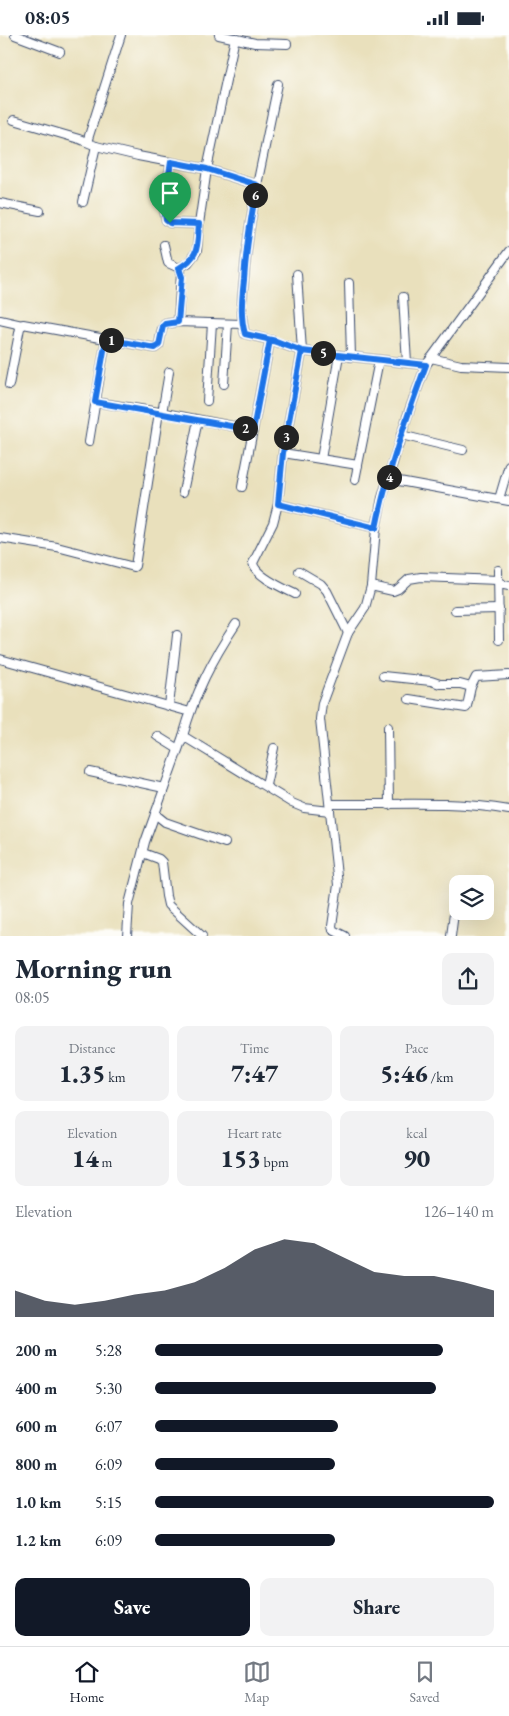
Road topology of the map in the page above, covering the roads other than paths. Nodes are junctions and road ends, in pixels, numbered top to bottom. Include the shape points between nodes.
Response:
1 (15, 35) edge
2 (121, 35) edge
3 (218, 35) edge
4 (235, 39) junction
5 (252, 39) edge
6 (287, 44) dead end
7 (60, 53) dead end
8 (278, 84) dead end
9 (14, 120) dead end
10 (87, 142) junction
11 (96, 146) junction
12 (171, 162) junction
13 (207, 169) junction
14 (257, 185) junction
15 (83, 202) dead end
16 (0, 203) edge
17 (40, 211) dead end
18 (199, 224) junction
19 (164, 245) dead end
20 (509, 251) edge
21 (179, 268) junction
22 (297, 274) dead end
23 (349, 283) dead end
24 (403, 297) dead end
25 (0, 320) edge
26 (178, 322) junction
27 (212, 323) junction
28 (228, 324) junction
29 (242, 324) junction
30 (22, 325) junction
31 (106, 339) junction
32 (270, 340) junction
33 (302, 351) junction
34 (339, 355) junction
35 (351, 357) junction
36 (431, 358) junction
37 (379, 360) junction
38 (407, 363) junction
39 (426, 365) junction
40 (509, 367) edge
41 (169, 372) dead end
42 (224, 384) dead end
43 (9, 385) dead end
44 (207, 401) dead end
45 (95, 402) junction
46 (161, 413) junction
47 (198, 420) junction
48 (253, 430) junction
49 (401, 435) junction
50 (89, 442) dead end
51 (463, 450) dead end
52 (283, 453) junction
53 (321, 459) junction
54 (358, 465) junction
55 (509, 465) edge
56 (388, 479) junction
57 (355, 481) dead end
58 (242, 487) dead end
59 (183, 492) dead end
60 (499, 499) junction
61 (509, 501) edge
62 (278, 504) junction
63 (376, 528) junction
64 (0, 538) edge
65 (498, 570) dead end
66 (298, 571) dead end
67 (498, 580) junction
68 (371, 586) junction
69 (509, 586) edge
70 (295, 594) dead end
71 (499, 609) junction
72 (455, 610) dead end
73 (236, 624) dead end
74 (348, 633) junction
75 (177, 635) dead end
76 (499, 640) dead end
77 (0, 659) edge
78 (509, 675) edge
79 (383, 676) dead end
80 (471, 687) junction
81 (409, 699) dead end
82 (169, 707) junction
83 (190, 712) junction
84 (388, 727) dead end
85 (158, 736) dead end
86 (184, 736) junction
87 (274, 748) dead end
88 (178, 749) junction
89 (90, 773) dead end
90 (266, 785) junction
91 (164, 787) junction
92 (389, 805) junction
93 (330, 807) junction
94 (509, 810) edge
95 (155, 815) junction
96 (225, 843) dead end
97 (143, 853) junction
98 (453, 920) edge
99 (332, 933) edge
100 (127, 936) edge
101 (202, 936) edge
102 (345, 936) edge
103 (451, 936) edge

1 - 7 street
2 - 10 street
3 - 4 street
4 - 5 street
4 - 13 street
5 - 6 street
8 - 14 street
9 - 10 street
10 - 11 street
11 - 12 street
11 - 15 street
12 - 13 street
12 - 18 street via 164,207 166,220
13 - 14 street
13 - 18 street
14 - 29 street via 247,241
16 - 17 street
18 - 21 street via 197,251 188,263
19 - 21 street via 168,263
20 - 36 street
21 - 26 street via 182,277
22 - 33 street
23 - 35 street
24 - 38 street
25 - 30 street
26 - 27 street
26 - 31 street via 163,326 159,345 155,348
27 - 28 street
27 - 44 street
28 - 29 street
28 - 42 street
29 - 32 street via 245,334
30 - 31 street
30 - 43 street
31 - 45 street
32 - 33 street
32 - 48 street
33 - 34 street
33 - 52 street
34 - 35 street
34 - 53 street
35 - 37 street
36 - 39 street
36 - 40 street via 461,365
37 - 38 street
37 - 54 street
38 - 39 street
39 - 49 street
41 - 46 street
45 - 46 street
45 - 50 street
46 - 47 street
46 - 64 street via 134,567 57,547
47 - 48 street
47 - 59 street
48 - 58 street
49 - 51 street
49 - 56 street
52 - 53 street
52 - 62 street
53 - 54 street
54 - 57 street
55 - 60 street
56 - 60 street
56 - 63 street
60 - 61 street
62 - 63 street
62 - 70 street via 273,523 252,563 260,574
63 - 68 street
65 - 67 street
66 - 74 street via 327,591
67 - 68 street via 421,577 409,579 393,591
67 - 69 street
67 - 71 street
68 - 74 street via 365,609
71 - 72 street
71 - 76 street
73 - 83 street via 218,651
74 - 93 street via 322,703 320,719
75 - 82 street
77 - 82 street
78 - 80 street via 476,677
79 - 80 street
80 - 81 street via 466,708
82 - 83 street
83 - 86 street
84 - 92 street
85 - 88 street
86 - 88 street
86 - 90 street
87 - 90 street
88 - 91 street
89 - 91 street
90 - 93 street via 304,808
91 - 95 street
92 - 93 street
92 - 94 street via 451,803
93 - 99 street via 338,885
95 - 96 street via 165,822
95 - 97 street
97 - 100 street via 130,903
97 - 101 street via 162,862 168,905
98 - 103 street
99 - 102 street

